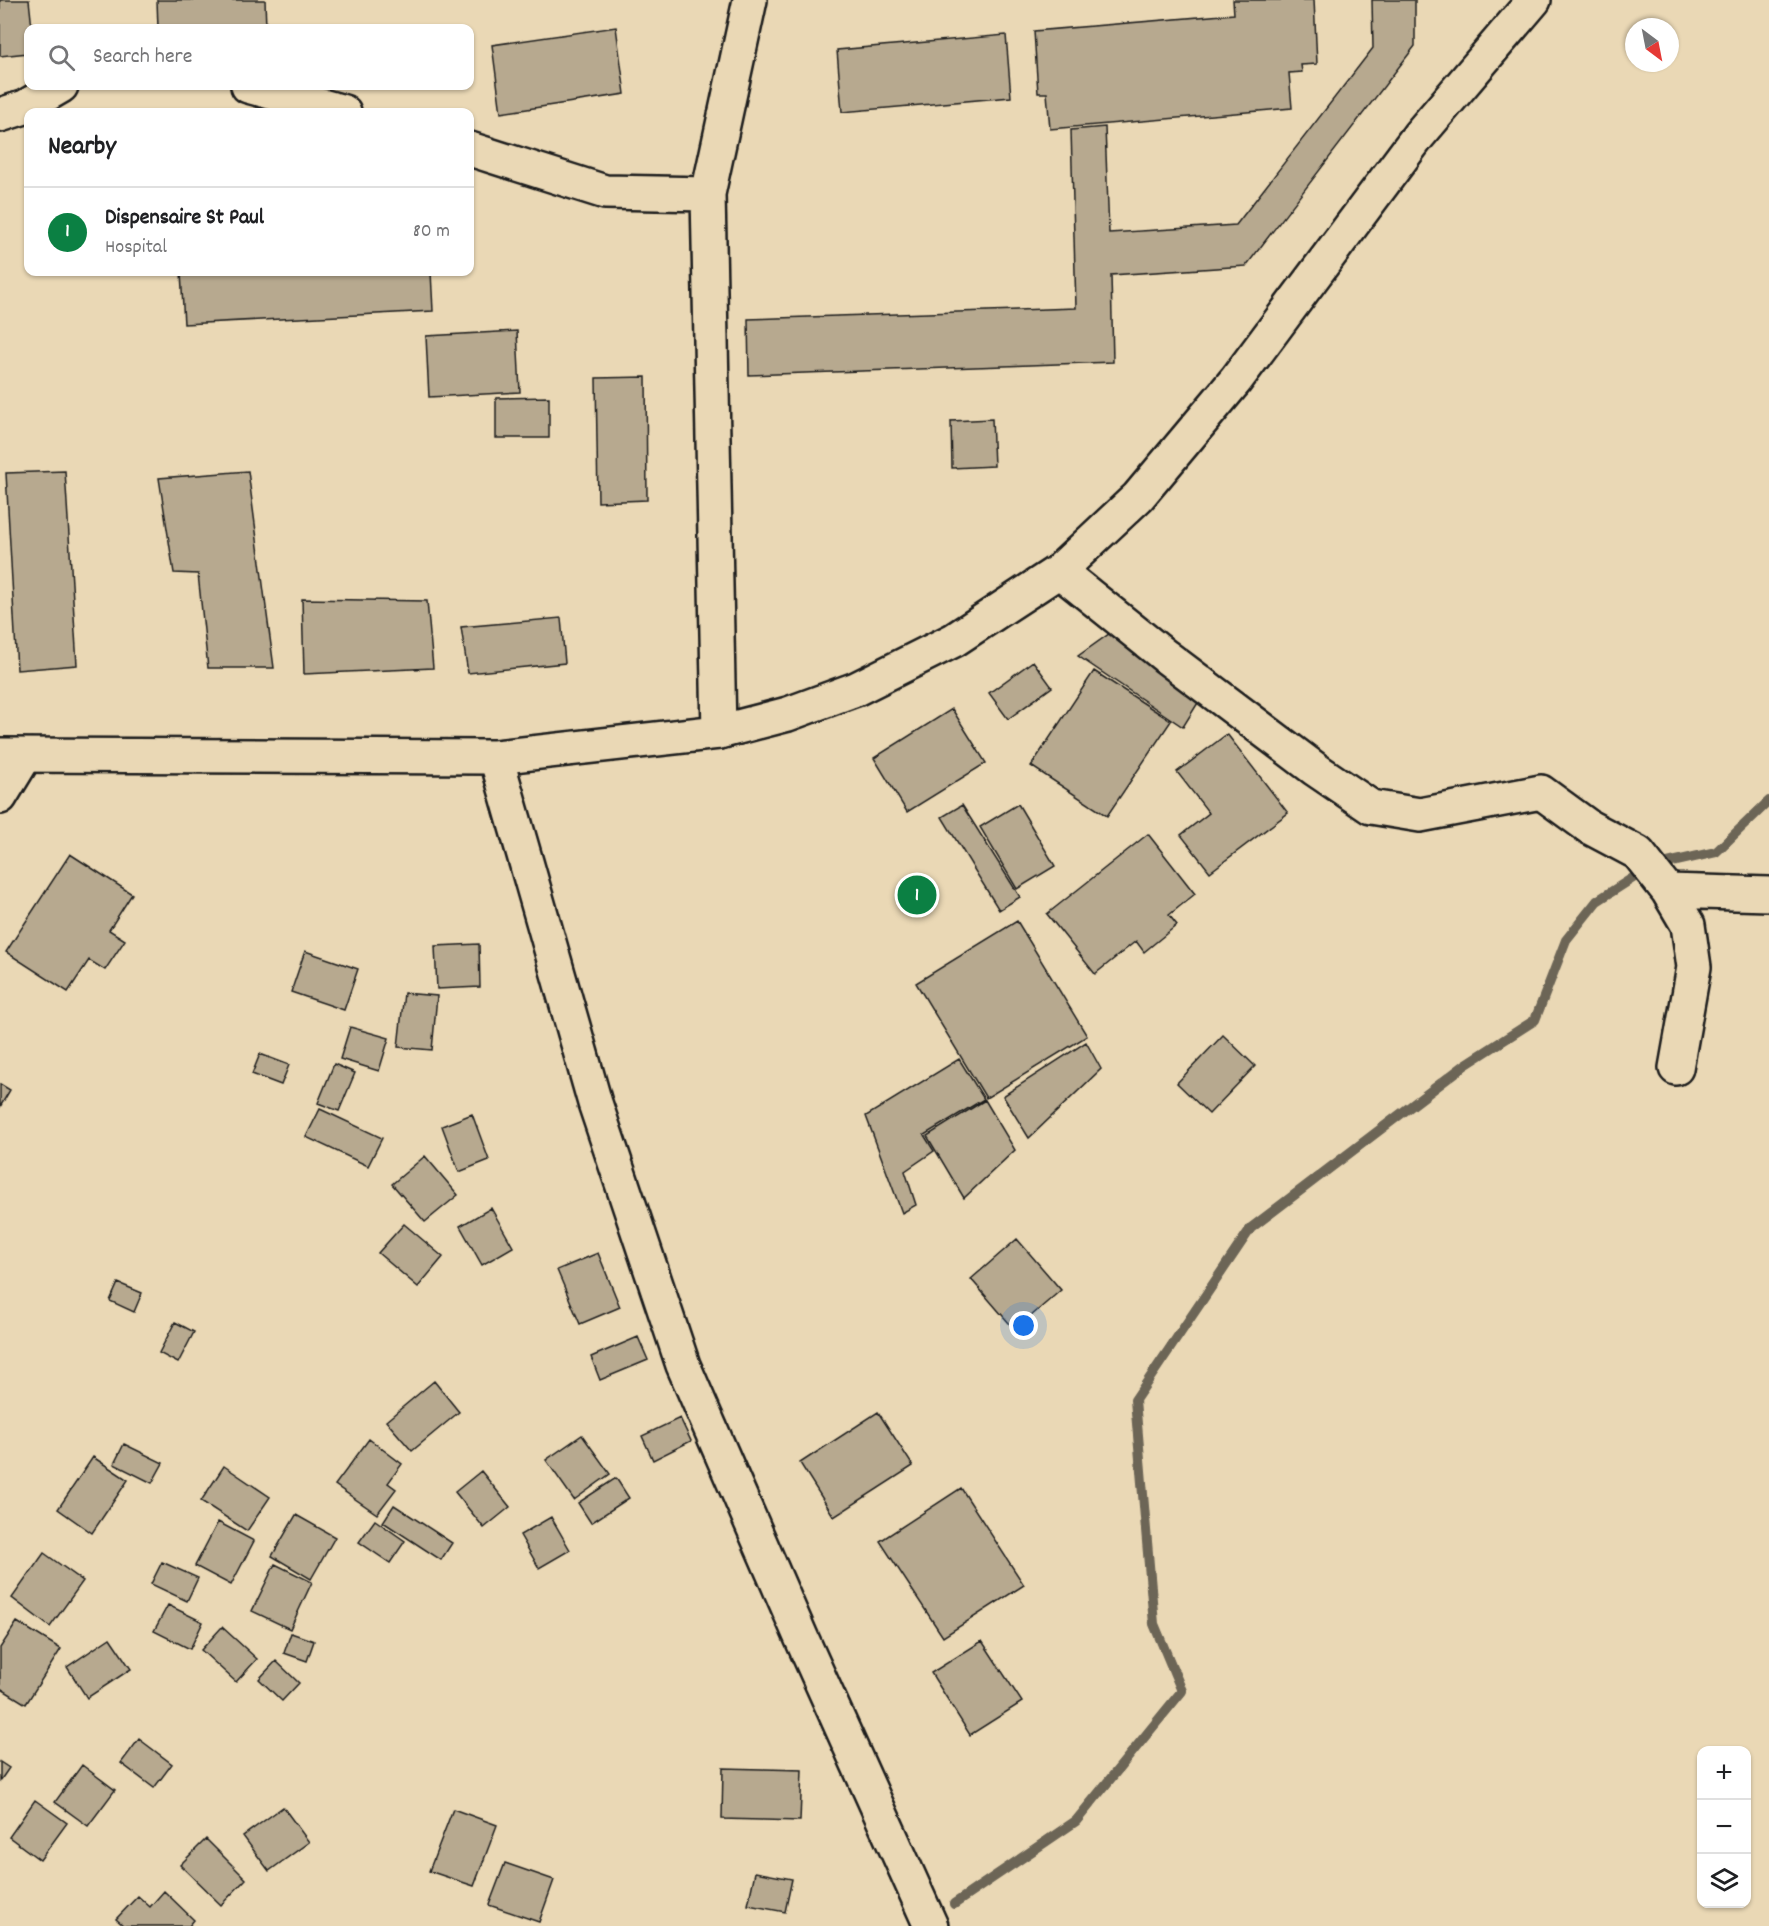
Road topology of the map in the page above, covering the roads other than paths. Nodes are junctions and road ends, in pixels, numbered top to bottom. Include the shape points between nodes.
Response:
1 (750, 0) edge
2 (1532, 1) edge
3 (54, 90) edge
4 (263, 90) edge
5 (329, 108) edge
6 (0, 115) edge
7 (474, 150) edge
8 (708, 194) junction
9 (1059, 571) junction
10 (719, 732) junction
11 (13, 756) edge
12 (496, 757) junction
13 (0, 796) edge
14 (1668, 891) junction
15 (1769, 894) edge
16 (1676, 1068) dead end
17 (931, 1926) edge

1 - 8 street
2 - 9 street via 1419,135 1236,380 1138,496
3 - 6 street via 25,107
4 - 5 street
7 - 8 street via 604,192
8 - 10 street
9 - 10 street via 954,640 856,688 788,714
9 - 14 street via 1165,656 1371,807 1420,815 1541,792 1589,827 1638,853
10 - 12 street
11 - 12 street
11 - 13 street
12 - 17 street via 596,1103 683,1365
14 - 15 street
14 - 16 street via 1688,925 1694,967

